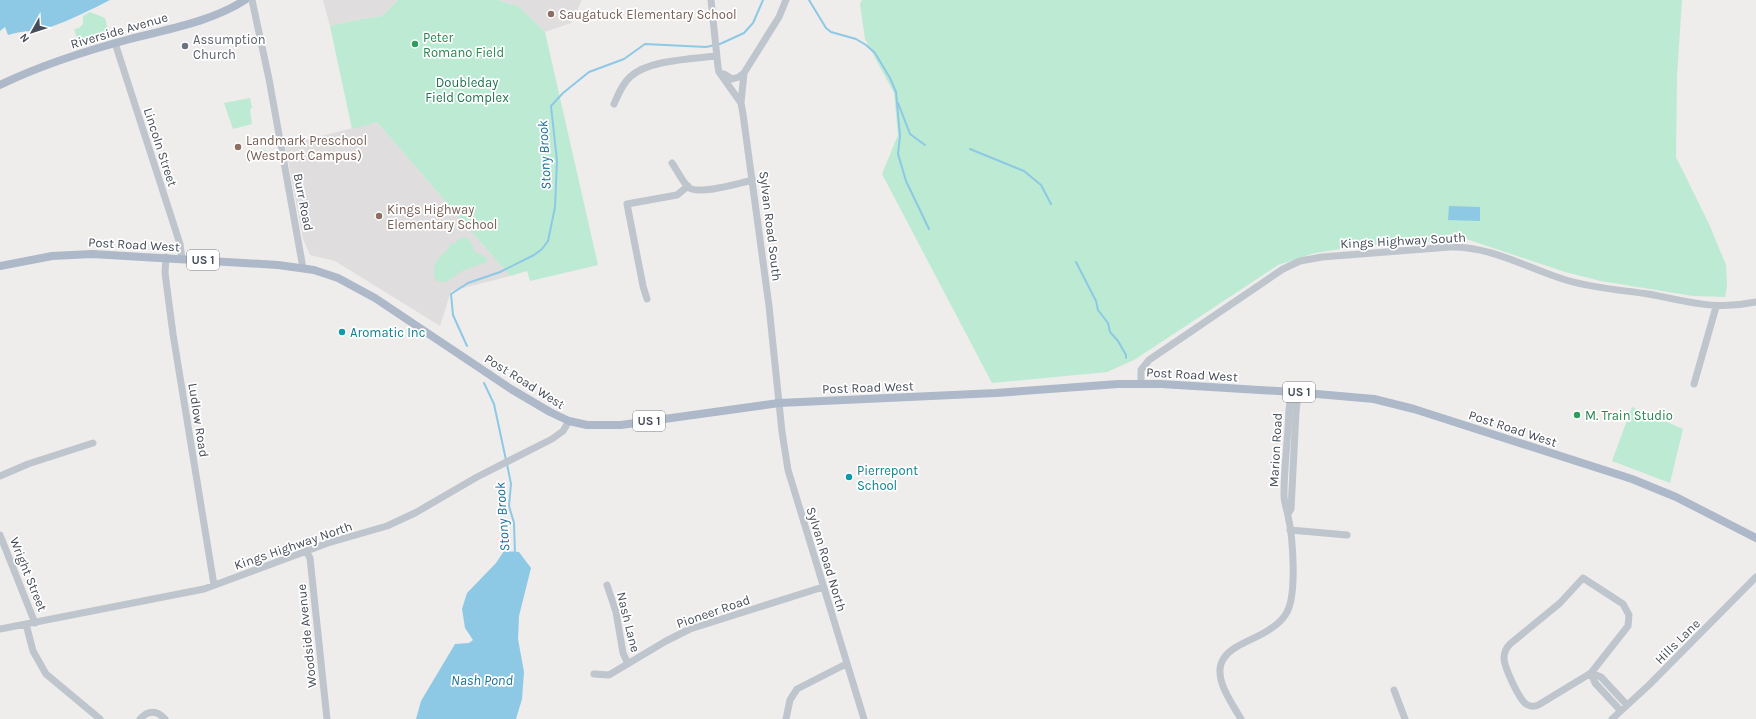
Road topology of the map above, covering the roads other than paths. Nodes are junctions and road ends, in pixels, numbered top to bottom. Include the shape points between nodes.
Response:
1 (245, 0) edge
2 (252, 0) edge
3 (711, 0) edge
4 (786, 0) edge
5 (115, 43) junction
6 (716, 55) junction
7 (744, 73) junction
8 (0, 85) edge
9 (741, 103) junction
10 (614, 104) dead end
11 (672, 163) dead end
12 (753, 180) junction
13 (688, 186) junction
14 (166, 258) junction
15 (182, 259) junction
16 (0, 266) edge
17 (303, 268) junction
18 (647, 300) dead end
19 (1756, 302) edge
20 (1716, 306) junction
21 (1141, 384) junction
22 (1694, 384) dead end
23 (1294, 392) junction
24 (779, 403) junction
25 (569, 421) junction
26 (92, 443) dead end
27 (0, 476) edge
28 (1290, 530) junction
29 (0, 535) edge
30 (1347, 535) dead end
31 (1756, 538) edge
32 (306, 551) junction
33 (1756, 577) edge
34 (214, 585) junction
35 (607, 585) dead end
36 (822, 588) junction
37 (35, 623) junction
38 (26, 624) junction
39 (0, 630) edge
40 (628, 664) junction
41 (846, 664) junction
42 (1591, 673) junction
43 (594, 674) dead end
44 (1394, 690) dead end
45 (1627, 705) junction
46 (1620, 711) junction
47 (1238, 718) edge
48 (100, 719) edge
49 (140, 719) edge
50 (165, 719) edge
51 (328, 719) edge
52 (786, 719) edge
53 (864, 719) edge
54 (1405, 719) edge
55 (1612, 719) edge

1 - 5 main road, Riverside Avenue via 206,19
2 - 17 street, Burr Road
3 - 6 street, Sylvan Road South
4 - 7 street via 779,17
5 - 8 main road, Riverside Avenue via 34,69
5 - 15 street, Lincoln Street via 180,244
6 - 7 street, Sylvan Road South via 723,72 729,78 736,79
6 - 9 street, Sylvan Road South via 719,72
6 - 10 street via 661,63 642,69 626,81
7 - 9 street
9 - 12 street, Sylvan Road South
11 - 13 street
12 - 13 street via 704,190 693,190
12 - 24 street, Sylvan Road South
13 - 18 street via 677,195 627,204
14 - 15 main road, Post Road West / US 1
14 - 16 main road, Post Road West / US 1 via 78,254
14 - 34 street, Ludlow Road via 165,273 173,334
15 - 17 main road, Post Road West / US 1
17 - 25 main road, Post Road West / US 1 via 338,278 367,293 523,396
19 - 20 street, Kings Highway South
20 - 21 street, Kings Highway South via 1697,305 1584,284 1474,248 1450,247 1322,257 1300,261 1283,269 1149,360 1141,370
20 - 22 street
21 - 23 main road, Post Road West / US 1
21 - 24 main road, Post Road West / US 1
23 - 28 street, Marion Road via 1297,403 1291,508 1288,514
23 - 31 main road, Post Road West / US 1 via 1345,395 1390,402 1459,423 1642,483 1682,500
24 - 25 main road, Post Road West / US 1 via 621,425 587,425
24 - 36 street, Sylvan Road North via 788,470
25 - 32 street, Kings Highway North via 557,436 458,487 402,520
26 - 27 street
28 - 30 street
28 - 47 street, Marion Road via 1293,581 1288,612 1273,628 1224,657 1220,665 1221,680
29 - 37 street, Wright Street
32 - 34 street, Kings Highway North
32 - 51 street, Woodside Avenue via 310,558
33 - 45 street, Hills Lane via 1650,685
34 - 37 street, Kings Highway North
35 - 40 street, Nash Lane via 616,612 623,654
36 - 40 street, Pioneer Road via 690,629
36 - 41 street, Sylvan Road North
37 - 38 street, Kings Highway North
38 - 39 street, Kings Highway North
38 - 48 street via 33,651 46,674
40 - 43 street, Pioneer Road via 609,675
41 - 52 street via 797,689 790,700
41 - 53 street, Sylvan Road North
42 - 42 street via 1540,704 1531,706 1521,698 1504,660 1510,644 1560,602 1583,578 1623,604 1629,615 1626,629
42 - 45 street via 1601,677
42 - 46 street via 1595,683
44 - 54 street
45 - 46 street, Hills Lane
46 - 55 street, Hills Lane
49 - 50 street via 151,712 159,713

